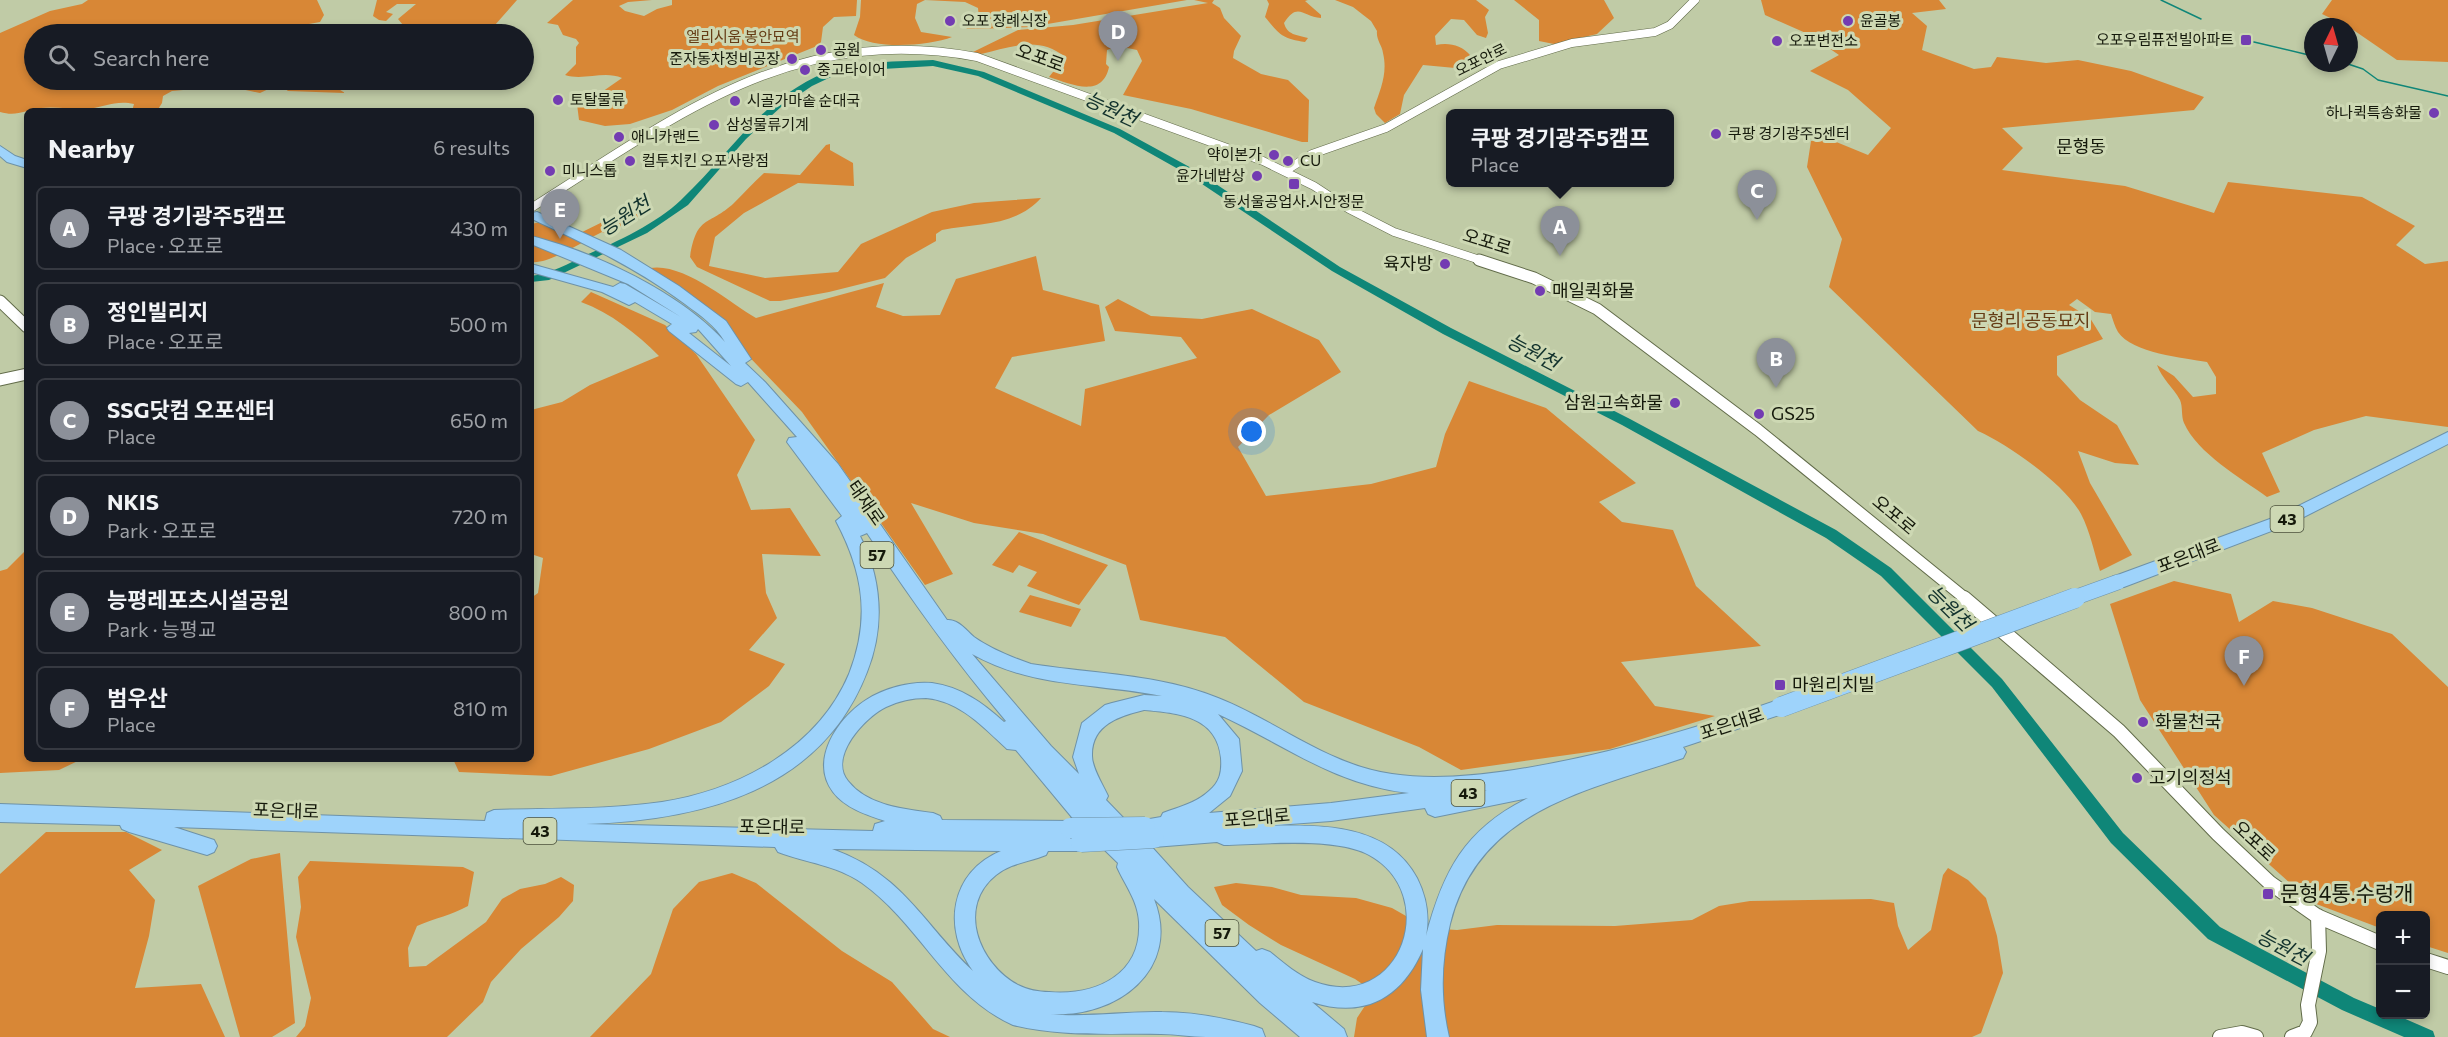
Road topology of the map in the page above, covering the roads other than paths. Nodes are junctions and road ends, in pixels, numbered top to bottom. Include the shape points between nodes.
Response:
1 (1695, 0) edge
2 (0, 150) edge
3 (0, 156) edge
4 (24, 165) edge
5 (24, 165) edge
6 (1285, 171) junction
7 (534, 212) edge
8 (534, 213) edge
9 (534, 241) edge
10 (534, 251) edge
11 (534, 269) edge
12 (620, 286) junction
13 (0, 301) edge
14 (24, 324) edge
15 (24, 375) edge
16 (0, 380) edge
17 (757, 388) junction
18 (2448, 437) edge
19 (2448, 447) edge
20 (820, 472) junction
21 (2122, 585) junction
22 (913, 588) junction
23 (1785, 712) junction
24 (1684, 749) junction
25 (1562, 771) junction
26 (1046, 773) junction
27 (0, 804) edge
28 (0, 813) edge
29 (81, 816) junction
30 (494, 819) junction
31 (1115, 822) junction
32 (1029, 830) junction
33 (1149, 832) junction
34 (638, 833) junction
35 (1076, 835) junction
36 (1190, 836) junction
37 (1113, 845) junction
38 (207, 846) dead end
39 (1181, 894) junction
40 (2318, 916) junction
41 (2376, 941) edge
42 (2430, 961) edge
43 (2448, 967) edge
44 (1254, 1037) edge
45 (1317, 1037) edge
46 (1336, 1037) edge
47 (1438, 1037) edge
48 (2220, 1037) edge
49 (2256, 1037) edge
50 (2292, 1037) edge

1 - 6 street, 오포안로 via 1670,25 1654,32 1572,43 1499,65 1386,128 1319,151
2 - 4 highway
3 - 5 highway
6 - 7 street, 오포로 via 989,61 939,50 887,49 810,60 717,94 683,112
6 - 40 street, 오포로 via 1394,232 1555,287 1615,321 1808,469 2067,684 2118,730 2241,857 2283,894
8 - 17 highway via 652,274 706,311 721,324
9 - 12 highway, 57 via 572,254
10 - 12 highway, 태재로 / 57
11 - 12 highway
12 - 17 highway, 태재로 / 57 via 699,333
13 - 14 street
15 - 16 street
17 - 20 highway, 태재로 / 57
17 - 22 highway, 태재로 / 57 via 832,468
18 - 21 highway, 포은대로 / 43 via 2284,520
19 - 21 highway, 포은대로 / 43 via 2307,518 2230,550
20 - 26 highway, 태재로 / 57 via 918,615
20 - 30 highway via 857,545 865,568 871,611 864,656 845,701 830,724 809,746 782,765 715,797 683,807 650,813
21 - 23 highway, 43
22 - 25 highway via 960,636 1012,665 1051,675 1189,695 1242,716 1353,774 1429,787
22 - 31 highway, 57 via 977,674 1029,735
23 - 24 highway, 포은대로 / 43
23 - 25 highway, 포은대로 / 43
24 - 36 highway, 포은대로 / 43 via 1472,802 1317,824
24 - 47 highway via 1552,794 1499,825 1465,859 1437,926 1433,979
25 - 33 highway, 포은대로 / 43 via 1461,794
26 - 32 highway via 975,708 934,691 902,693 871,706 838,745 834,766 839,785 863,804 904,817
26 - 37 highway, 태재로 / 57
27 - 30 highway, 포은대로 / 43
28 - 29 highway, 포은대로 / 43
29 - 34 highway, 포은대로 / 43
29 - 38 highway via 123,822
30 - 32 highway, 포은대로 / 43
31 - 33 highway via 1083,769 1081,757 1089,729 1111,710 1137,702 1164,702 1216,723 1227,735 1234,762 1228,782 1214,800
31 - 39 highway, 57
32 - 35 highway, 포은대로 / 43
33 - 35 highway, 43, bridge
33 - 36 highway, 포은대로 / 43
34 - 35 highway, 포은대로 / 43 via 937,842
34 - 44 highway via 787,846 856,869 892,896 970,985 1022,1018 1074,1027 1175,1023
35 - 37 highway via 992,864 970,890 965,906 966,939 985,970 1015,995 1054,1005 1074,1005 1113,991 1138,970 1150,939 1147,905
36 - 39 highway via 1315,836 1341,838 1378,849 1394,863 1412,890 1418,907 1417,935 1404,968 1380,991 1341,998 1297,984
37 - 45 highway, 57
39 - 46 highway, 57
40 - 41 street, 오포로
40 - 50 street via 2319,951 2308,1005 2310,1022 2305,1032
42 - 43 street
48 - 49 street via 2242,1033

